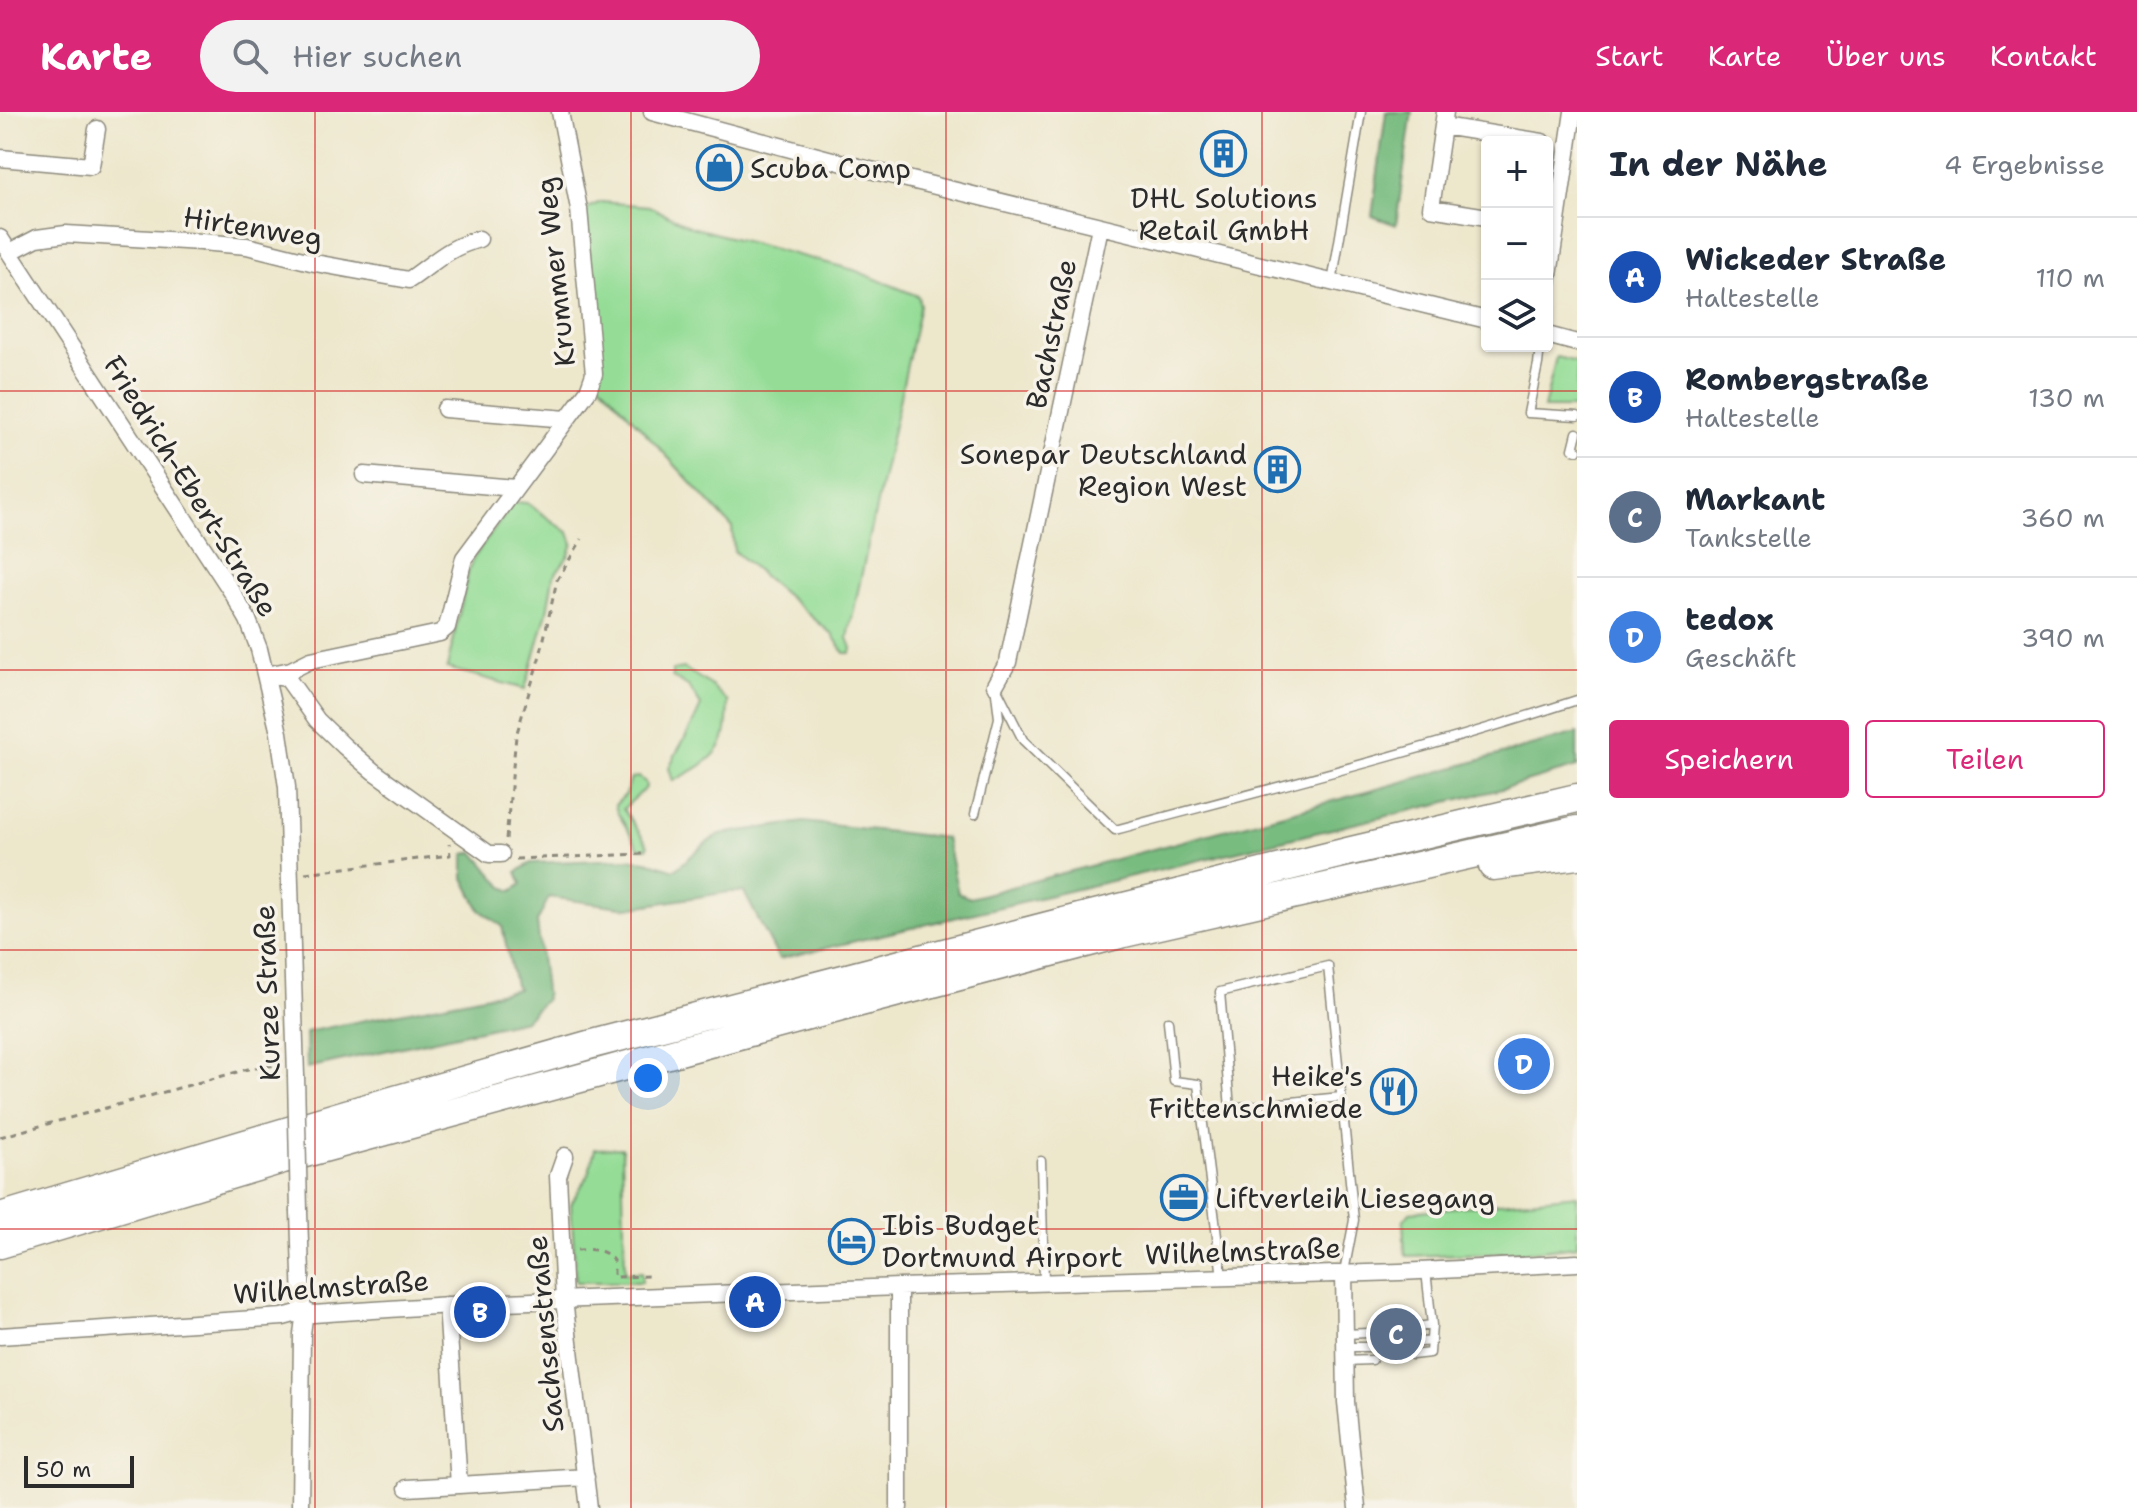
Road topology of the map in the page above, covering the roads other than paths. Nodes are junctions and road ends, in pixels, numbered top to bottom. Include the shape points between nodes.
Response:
1 (560, 112) edge
2 (652, 112) edge
3 (1361, 112) edge
4 (1573, 112) edge
5 (692, 117) edge
6 (1444, 119) edge
7 (97, 129) dead end
8 (1519, 136) edge
9 (1553, 143) edge
10 (1568, 146) junction
11 (0, 158) edge
12 (1481, 216) edge
13 (1553, 217) edge
14 (1100, 227) junction
15 (479, 239) dead end
16 (5, 245) edge
17 (1332, 283) junction
18 (1481, 319) edge
19 (1553, 337) edge
20 (1577, 343) edge
21 (1539, 352) edge
22 (445, 409) dead end
23 (1577, 416) edge
24 (567, 419) junction
25 (1577, 433) edge
26 (1577, 450) edge
27 (364, 475) dead end
28 (515, 488) junction
29 (266, 675) junction
30 (995, 685) junction
31 (1577, 700) edge
32 (1574, 798) edge
33 (975, 814) dead end
34 (1577, 830) edge
35 (501, 854) road end
36 (1577, 855) edge
37 (1373, 877) junction
38 (1168, 1021) dead end
39 (1341, 1097) junction
40 (565, 1156) dead end
41 (1041, 1161) dead end
42 (0, 1217) edge
43 (0, 1244) edge
44 (1577, 1263) edge
45 (1426, 1271) junction
46 (1344, 1273) junction
47 (1222, 1277) junction
48 (1044, 1283) junction
49 (899, 1287) junction
50 (564, 1300) junction
51 (447, 1305) junction
52 (305, 1311) junction
53 (1432, 1325) junction
54 (1408, 1328) dead end
55 (1368, 1333) dead end
56 (0, 1336) edge
57 (1431, 1341) junction
58 (1411, 1343) dead end
59 (1345, 1347) junction
60 (1370, 1347) dead end
61 (1412, 1355) dead end
62 (1372, 1360) dead end
63 (586, 1477) junction
64 (459, 1485) junction
65 (407, 1488) dead end
66 (300, 1508) edge
67 (589, 1508) edge
68 (899, 1508) edge
69 (1357, 1508) edge

1 - 24 street, Krummer Weg via 579,209 594,374
2 - 5 street
3 - 17 lane
4 - 10 street
5 - 14 street via 866,169
6 - 8 street
6 - 12 street via 1431,208
7 - 11 street via 91,166
9 - 10 street
10 - 13 street
14 - 17 street
14 - 30 street, Bachstraße via 1008,662
15 - 16 street, Hirtenweg via 435,259 409,280 247,246 201,242 66,234
16 - 29 street, Friedrich-Ebert-Straße via 232,592 255,634
17 - 18 street
19 - 20 street
21 - 23 lane via 1528,413
22 - 24 street
24 - 28 street, Krummer Weg
25 - 26 lane
27 - 28 street
28 - 29 street, Krummer Weg via 464,558 447,627 440,633 311,660
29 - 35 street via 287,678 317,720 373,771 489,854
29 - 52 street, Kurze Straße, bridge via 287,787
30 - 31 lane via 1023,740 1115,830
30 - 33 lane via 999,718
32 - 42 highway via 622,1036
34 - 37 highway
36 - 37 highway
37 - 43 highway via 1124,933 830,1010 298,1155
38 - 47 lane via 1174,1081 1198,1084
39 - 39 lane via 1328,966 1220,992 1230,1108
39 - 46 lane via 1354,1220
40 - 50 street, Sachsenstraße via 558,1176
41 - 48 lane
44 - 45 street, Wilhelmstraße
45 - 46 street, Wilhelmstraße
45 - 53 lane
46 - 47 street, Wilhelmstraße
46 - 59 street
47 - 48 street, Wilhelmstraße
48 - 49 street, Wilhelmstraße
49 - 50 street, Wilhelmstraße
49 - 68 street
50 - 51 street, Wilhelmstraße
50 - 63 street, Sachsenstraße
51 - 52 street, Wilhelmstraße
51 - 64 street
52 - 56 street, Wilhelmstraße via 283,1317
52 - 66 street, Kurze Straße
53 - 54 lane
53 - 57 lane
55 - 59 lane
57 - 58 lane
57 - 61 lane via 1430,1353
59 - 60 lane
59 - 62 lane
59 - 69 street
63 - 64 street
63 - 67 street, Sachsenstraße
64 - 65 street

